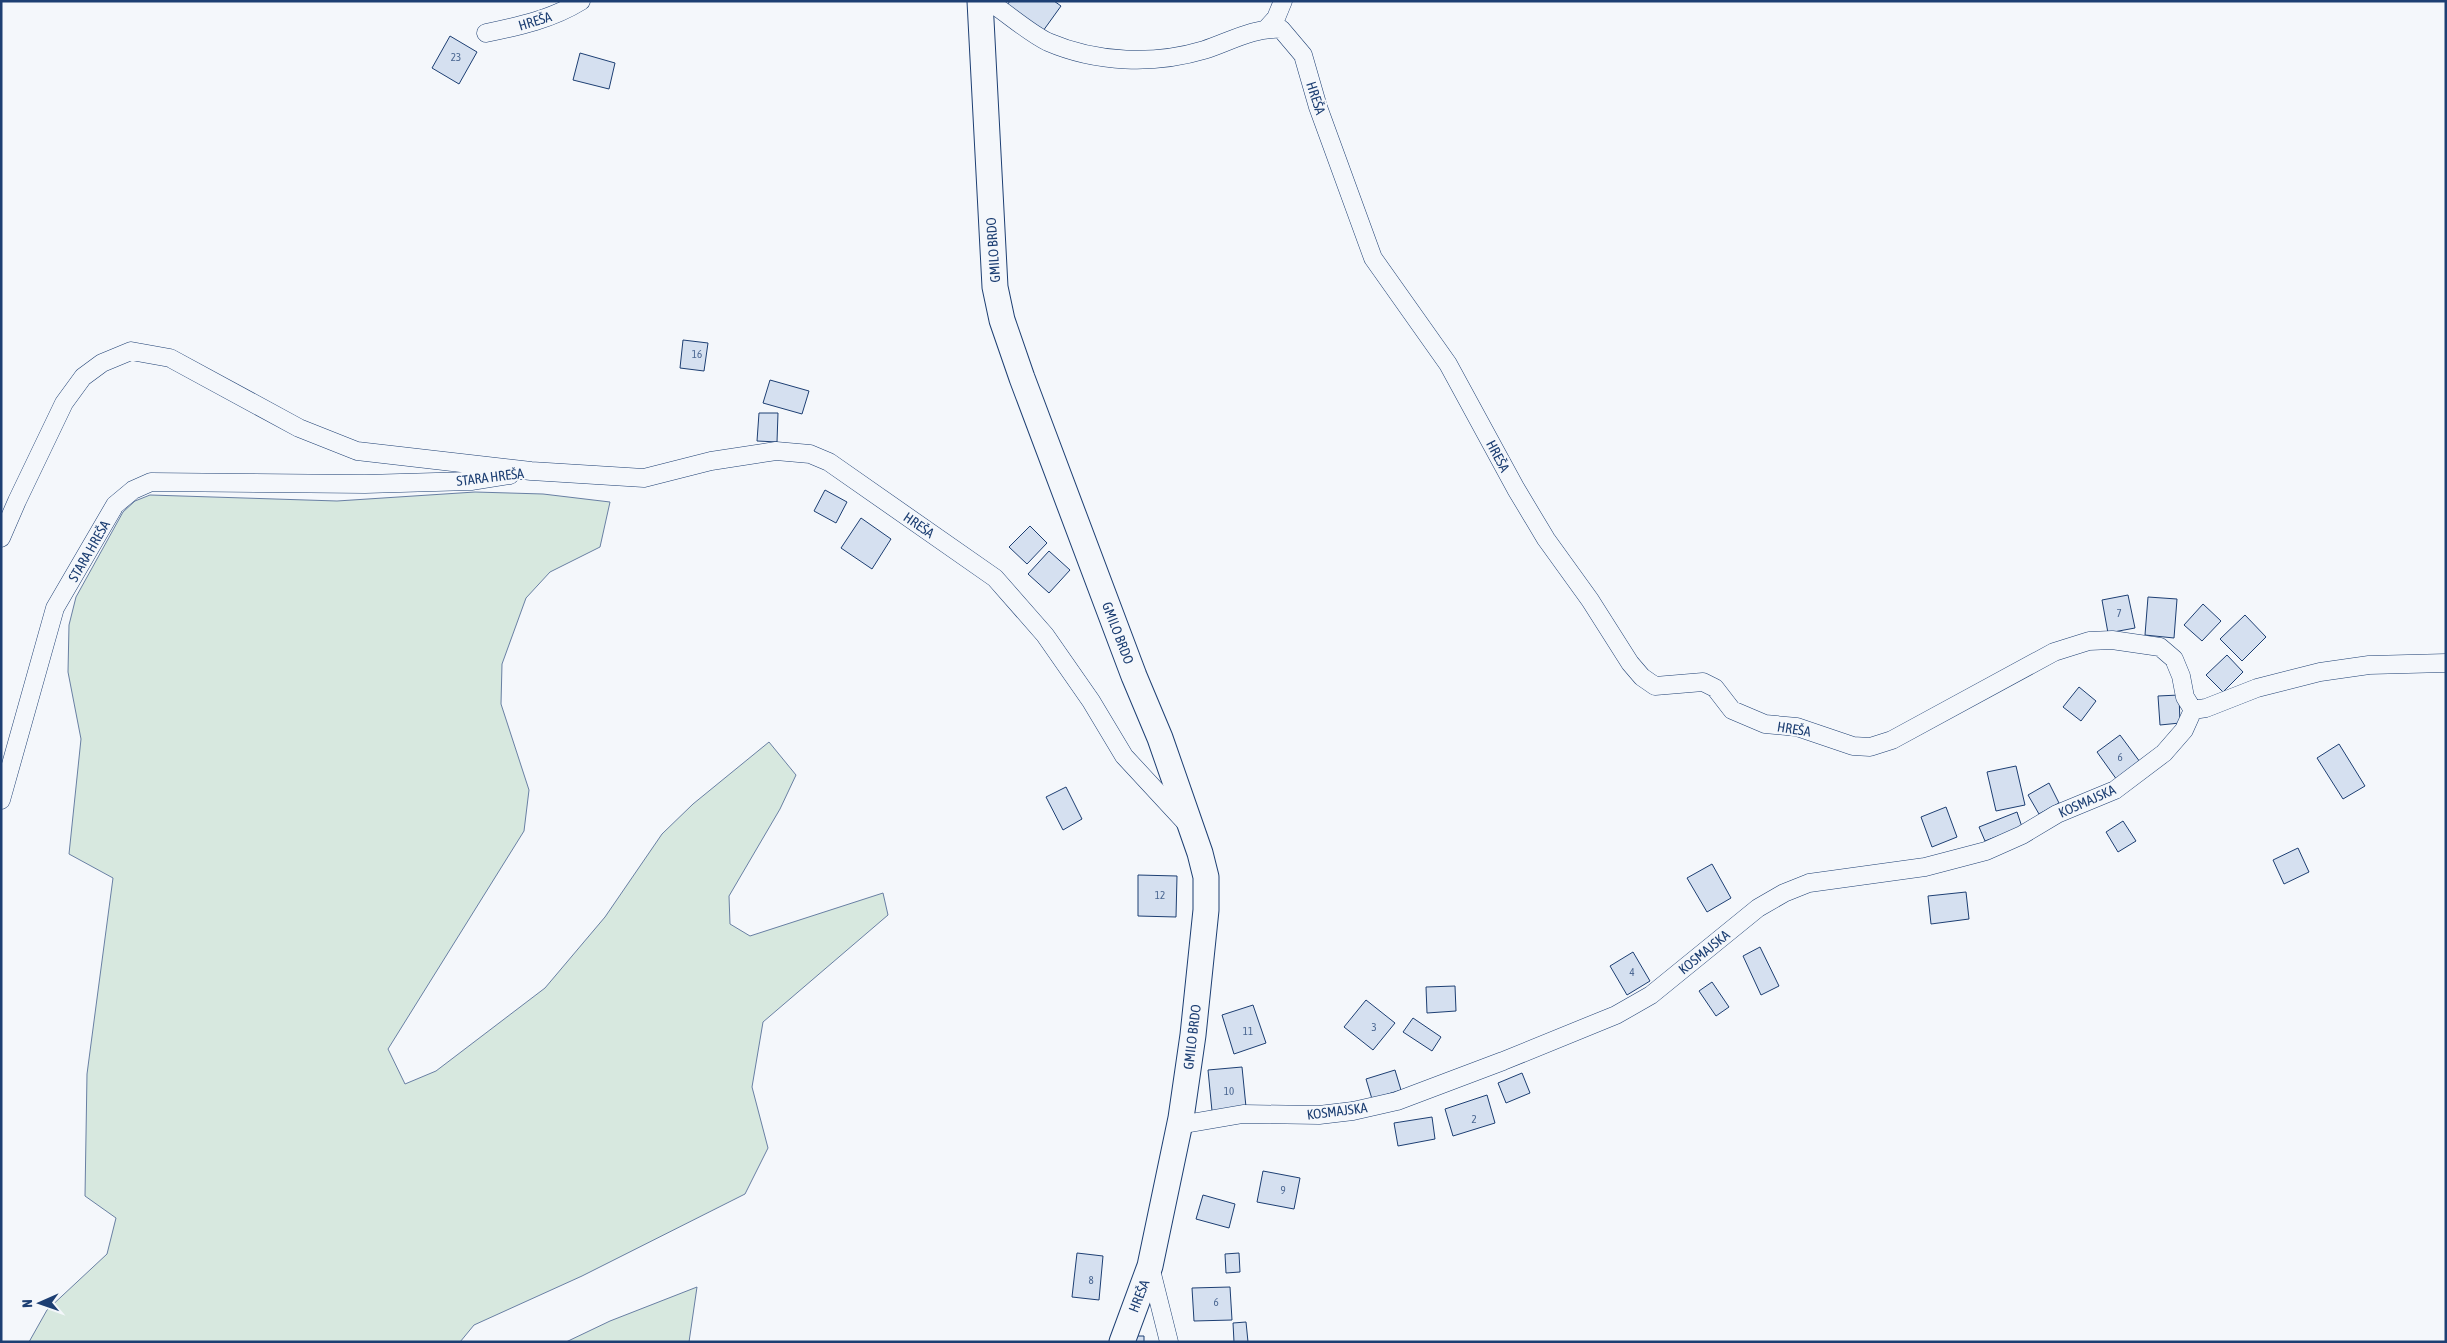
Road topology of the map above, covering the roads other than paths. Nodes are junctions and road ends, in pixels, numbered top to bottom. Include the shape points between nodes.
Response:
1 (581, 1) edge
2 (980, 1) edge
3 (988, 1) edge
4 (1283, 1) edge
5 (1267, 28) junction
6 (486, 33) dead end
7 (531, 471) junction
8 (1, 538) edge
9 (2446, 663) edge
10 (2193, 710) junction
11 (1, 800) edge
12 (1192, 829) junction
13 (1179, 1125) junction
14 (1150, 1266) junction
15 (1122, 1342) edge
16 (1169, 1342) edge

1 - 6 street, HREŠA via 564,12 536,22
2 - 12 main road, GMILO BRDO via 995,287 1002,320
3 - 5 street via 1046,41 1079,53 1116,59 1157,59 1185,54
4 - 5 street via 1276,18
5 - 10 street, HREŠA via 1281,29 1302,55 1373,258 1448,364 1531,514 1642,677 1655,686 1703,682 1715,688 1732,710 1746,718 1765,724 1798,727 1853,746 1870,747 1892,740 2054,652 2089,641 2112,640 2160,647 2174,659 2182,676 2185,697
7 - 8 street, STARA HREŠA via 357,450 299,428 170,358 131,351 102,363 83,377 64,403
7 - 11 street, STARA HREŠA via 471,481 287,485 151,482 133,490 115,505 55,608
7 - 12 street, HREŠA via 644,478 711,461 776,451 810,454 829,462 995,578 1045,636 1124,756
9 - 10 street via 2368,664 2320,672 2257,688
10 - 13 street, KOSMAJSKA via 2184,730 2164,753 2115,790 2057,814 1986,851 1925,867 1809,883 1784,893 1758,908 1651,995 1607,1019 1397,1100 1353,1111 1319,1115 1243,1114
12 - 13 main road, GMILO BRDO via 1206,877 1206,910 1193,1035
13 - 14 main road, GMILO BRDO
14 - 15 main road, HREŠA
14 - 16 street, HREŠA

